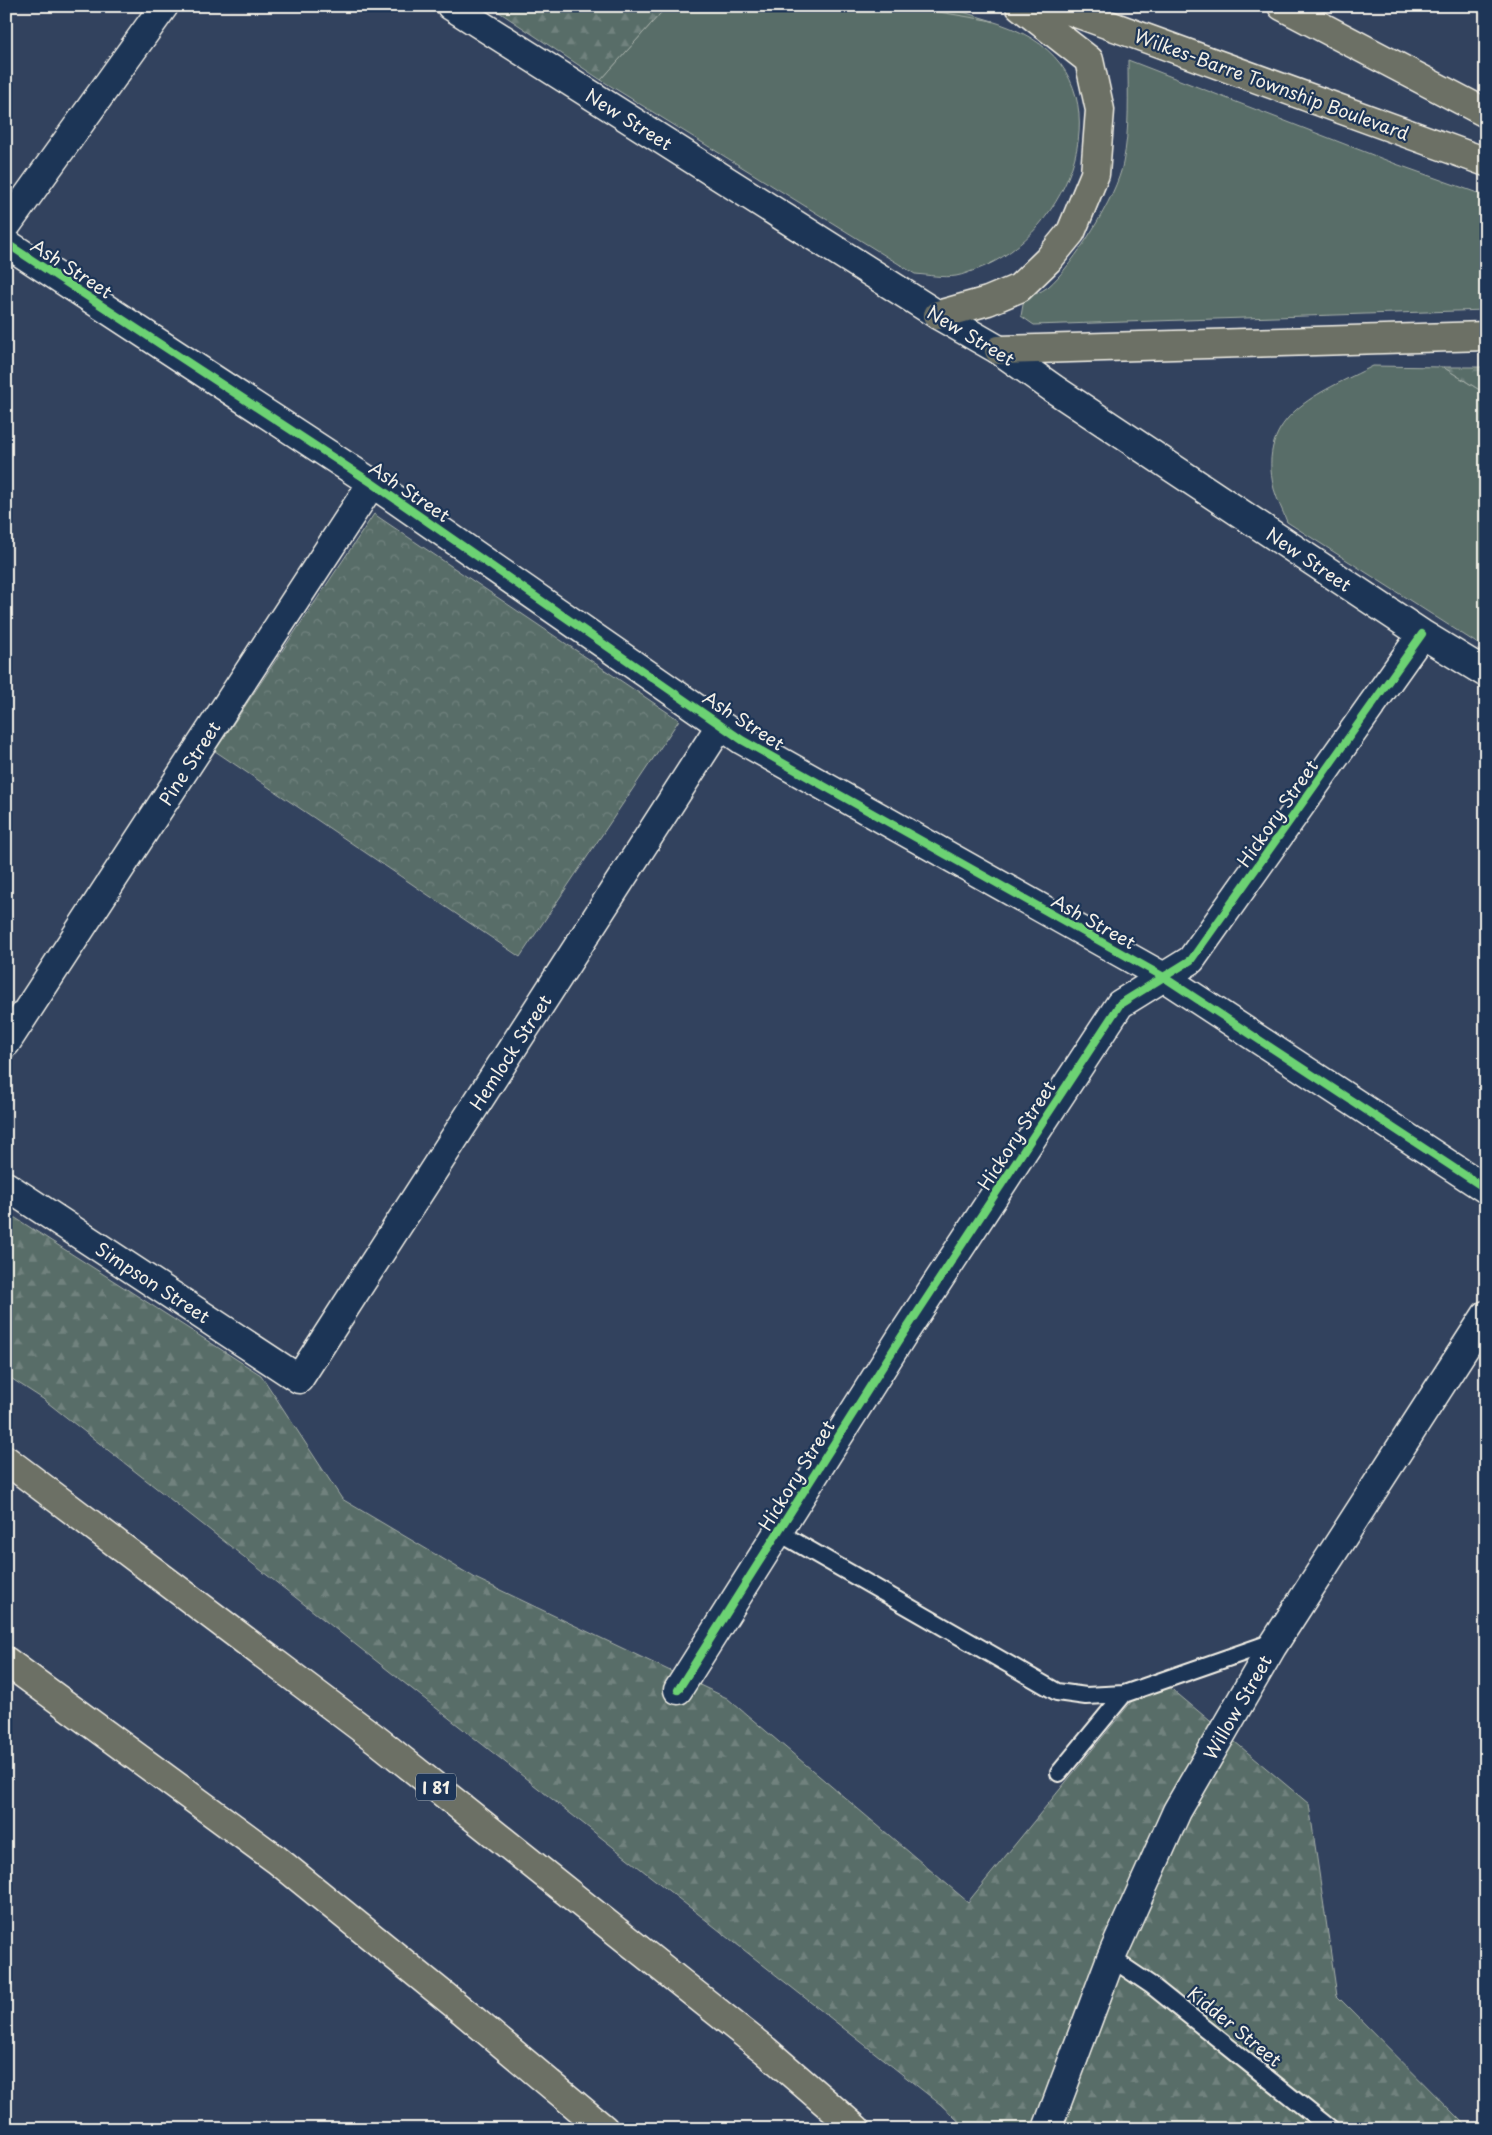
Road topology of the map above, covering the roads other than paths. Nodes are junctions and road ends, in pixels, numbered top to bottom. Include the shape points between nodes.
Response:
1 (164, 6) edge
2 (451, 6) edge
3 (1020, 6) edge
4 (1057, 6) edge
5 (1282, 6) edge
6 (1486, 113) edge
7 (1486, 162) edge
8 (6, 226) edge
9 (6, 243) edge
10 (938, 315) junction
11 (1486, 336) edge
12 (999, 350) junction
13 (372, 483) junction
14 (1422, 634) junction
15 (1486, 674) edge
16 (720, 726) junction
17 (1162, 976) junction
18 (6, 1043) edge
19 (6, 1186) edge
20 (1486, 1189) edge
21 (1486, 1315) edge
22 (299, 1379) joint
23 (6, 1460) edge
24 (778, 1532) junction
25 (1276, 1641) junction
26 (6, 1661) edge
27 (678, 1690) dead end
28 (1124, 1694) junction
29 (1059, 1773) dead end
30 (1112, 1958) junction
31 (1049, 2124) edge
32 (604, 2129) edge
33 (856, 2129) edge
34 (1331, 2129) edge

1 - 8 street
2 - 10 street, New Street
3 - 10 main road via 1089,60 1100,110 1095,174 1071,232 1019,288 988,301
4 - 7 main road, Wilkes-Barre Township Boulevard
5 - 6 main road
9 - 13 street, Ash Street
10 - 12 street, New Street
11 - 12 main road
12 - 14 street, New Street
13 - 16 street, Ash Street
13 - 18 street, Pine Street
14 - 15 street, New Street
14 - 17 street, Hickory Street via 1191,960
16 - 17 street, Ash Street
16 - 22 street, Hemlock Street
17 - 20 street, Ash Street
17 - 24 street, Hickory Street via 1120,1004
19 - 22 street, Simpson Street
21 - 25 street, Willow Street
23 - 33 main road, I 81 via 377,1740 766,2050
24 - 27 street, Hickory Street
24 - 28 lane via 1056,1692 1086,1696
25 - 28 lane
25 - 30 street, Willow Street via 1177,1811
26 - 32 main road via 277,1860
28 - 29 lane
30 - 31 street, Willow Street
30 - 34 lane, Kidder Street via 1151,1985

